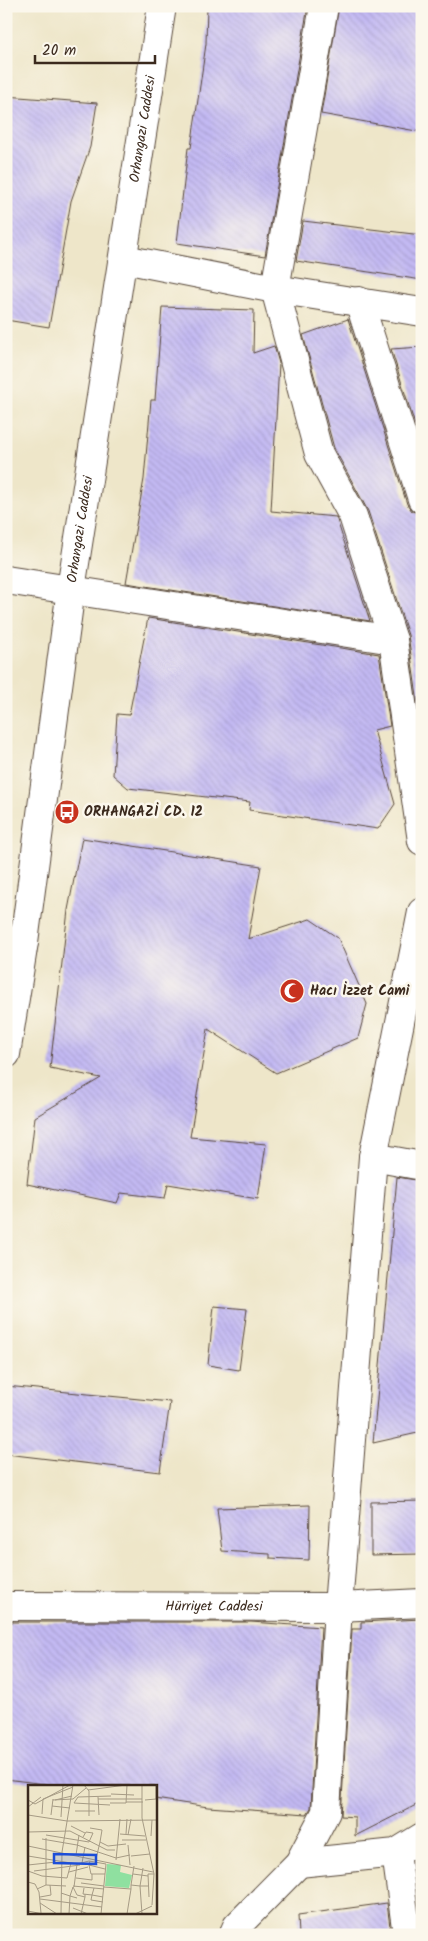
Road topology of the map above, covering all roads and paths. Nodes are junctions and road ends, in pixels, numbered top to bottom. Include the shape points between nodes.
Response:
1 (162, 6) edge
2 (324, 6) edge
3 (124, 259) junction
4 (275, 289) junction
5 (359, 301) junction
6 (422, 312) edge
7 (422, 499) edge
8 (6, 580) edge
9 (71, 589) junction
10 (392, 640) junction
11 (422, 841) edge
12 (422, 912) edge
13 (15, 941) edge
14 (6, 1054) edge
15 (373, 1157) junction
16 (422, 1166) edge
17 (422, 1603) edge
18 (6, 1606) edge
19 (338, 1607) junction
20 (422, 1836) edge
21 (396, 1853) junction
22 (299, 1862) junction
23 (233, 1935) edge
24 (407, 1935) edge

1 - 3 street, Orhangazi Caddesi
2 - 4 street
3 - 4 street
3 - 9 street, Orhangazi Caddesi
4 - 5 street
4 - 10 street via 319,454 353,516
5 - 6 street
5 - 7 street
8 - 9 street
9 - 10 street
9 - 13 street, Orhangazi Caddesi
10 - 11 street
12 - 15 street
13 - 14 street, Orhangazi Caddesi
15 - 16 street
15 - 19 street
17 - 19 street, Hürriyet Caddesi
18 - 19 street, Hürriyet Caddesi
19 - 22 street via 326,1812
20 - 21 street
21 - 22 street
21 - 24 street
22 - 23 street via 237,1926

